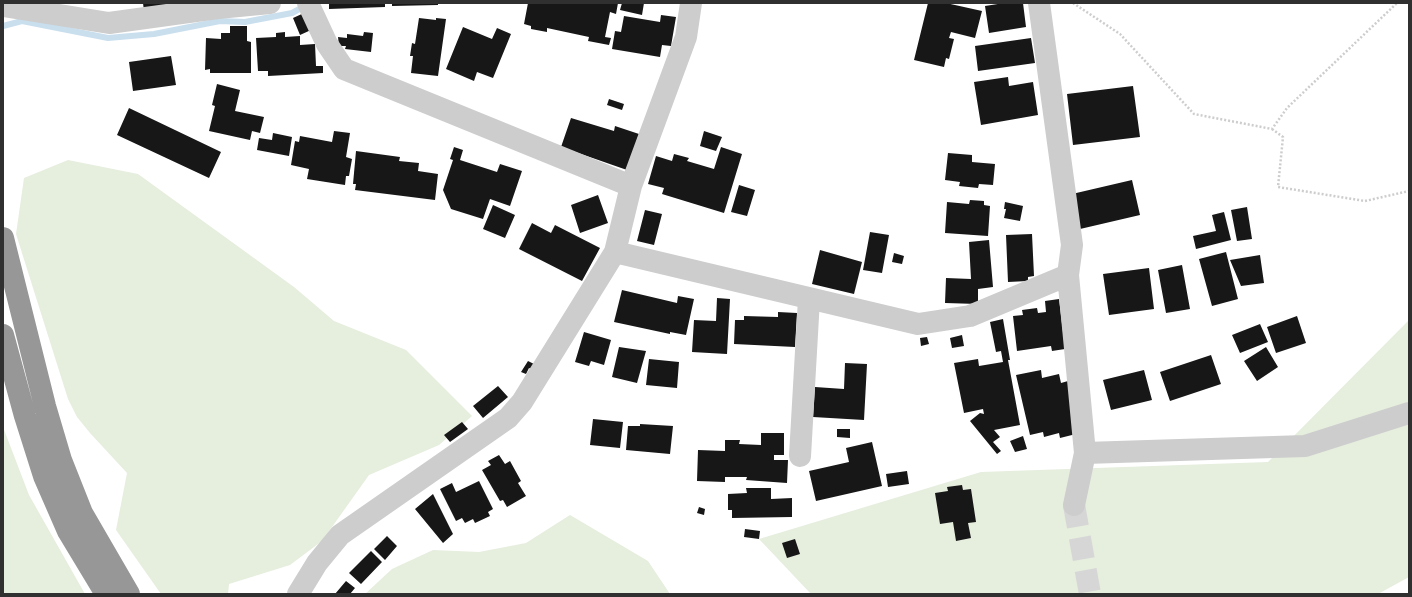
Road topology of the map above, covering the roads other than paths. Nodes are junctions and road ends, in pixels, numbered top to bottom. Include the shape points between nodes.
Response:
1 (270, 3) edge
2 (691, 3) edge
3 (1038, 3) edge
4 (3, 6) edge
5 (310, 7) edge
6 (632, 186) junction
7 (3, 238) edge
8 (615, 252) junction
9 (1068, 275) junction
10 (809, 299) junction
11 (3, 335) edge
12 (1409, 413) edge
13 (1085, 453) junction
14 (800, 456) dead end
15 (1074, 505) tunnel mouth
16 (106, 594) edge
17 (129, 594) edge
18 (298, 594) edge

1 - 4 street via 109,23
2 - 6 street via 686,37
3 - 9 street via 1072,245
5 - 6 street via 327,44 344,69
6 - 8 street
7 - 17 highway via 61,460 82,513
8 - 10 street
8 - 18 street via 522,402 508,418 340,535 316,563
9 - 10 street via 970,316 918,324
9 - 13 street
10 - 14 street
11 - 16 highway via 24,416 44,476 68,532
12 - 13 street via 1305,446
13 - 15 street

